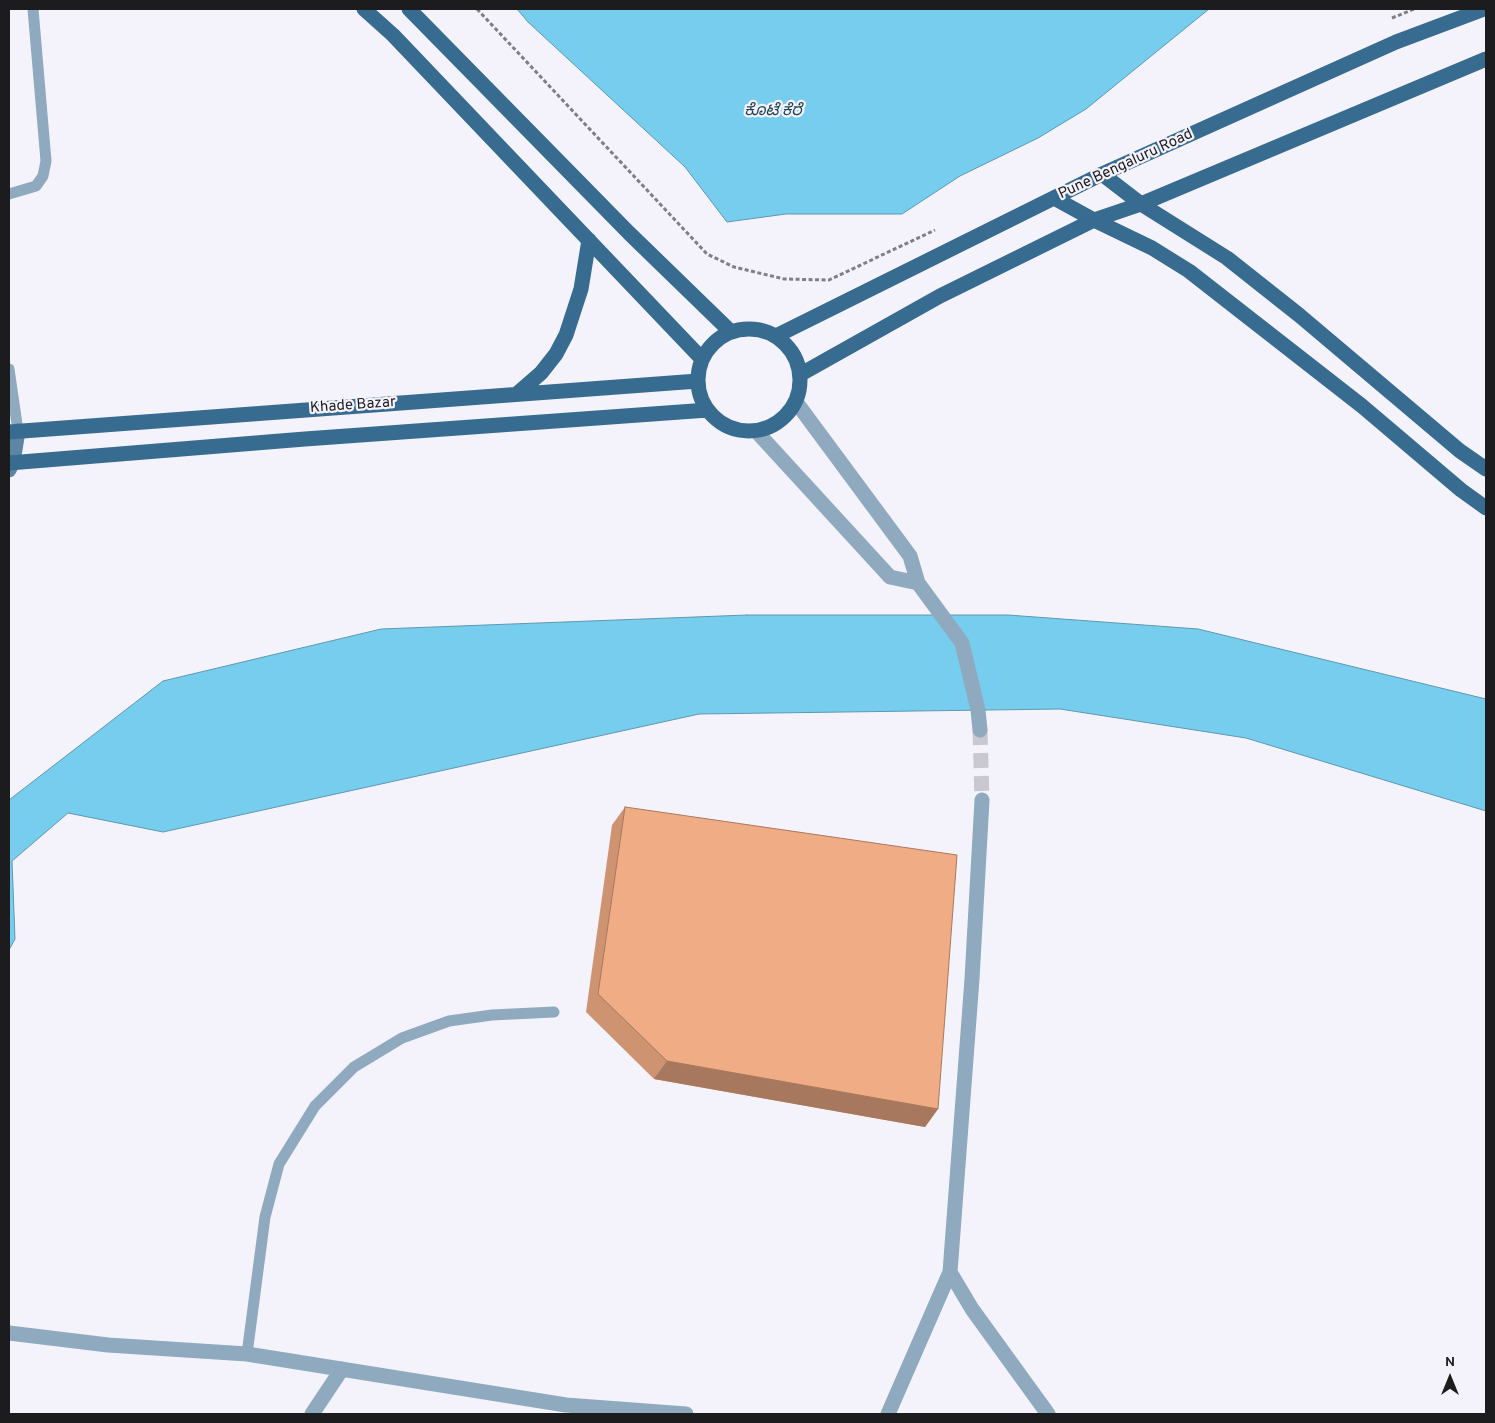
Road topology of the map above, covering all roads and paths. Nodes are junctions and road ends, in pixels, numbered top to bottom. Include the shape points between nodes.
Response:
1 (33, 9) edge
2 (364, 9) edge
3 (409, 9) edge
4 (477, 9) edge
5 (1414, 9) edge
6 (1484, 9) edge
7 (1389, 19) dead end
8 (1486, 59) edge
9 (1102, 174) junction
10 (9, 194) edge
11 (1054, 198) junction
12 (1141, 204) junction
13 (1094, 220) junction
14 (937, 229) dead end
15 (589, 240) junction
16 (730, 332) junction
17 (776, 336) junction
18 (702, 359) junction
19 (9, 369) edge
20 (801, 374) junction
21 (698, 381) junction
22 (518, 393) junction
23 (796, 402) junction
24 (708, 410) junction
25 (756, 431) junction
26 (13, 432) edge
27 (10, 465) edge
28 (1486, 469) edge
29 (1486, 508) edge
30 (918, 583) junction
31 (980, 730) tunnel mouth
32 (982, 800) tunnel mouth
33 (554, 1012) dead end
34 (950, 1272) junction
35 (9, 1333) edge
36 (247, 1354) junction
37 (342, 1369) junction
38 (312, 1414) edge
39 (686, 1414) edge
40 (888, 1414) edge
41 (1048, 1414) edge

1 - 10 lane via 46,161 43,176 36,186
2 - 15 main road
3 - 16 main road
4 - 14 path via 707,254 734,267 784,279 829,280
5 - 7 path
6 - 9 main road, Pune Bengaluru Road via 1396,42
8 - 12 main road
9 - 11 main road, Pune Bengaluru Road
9 - 12 main road
11 - 13 main road
11 - 17 main road, Pune Bengaluru Road
12 - 13 main road
12 - 28 main road via 1227,258
13 - 20 main road via 940,296
13 - 29 main road via 1152,248 1189,271
15 - 18 main road
15 - 22 main road via 581,289 566,335 542,373
16 - 17 main road via 761,330
16 - 18 main road via 714,343
17 - 20 main road via 792,352
18 - 21 main road
19 - 26 lane
20 - 23 main road
21 - 22 main road, Khade Bazar
21 - 24 main road via 700,396
22 - 26 main road, Khade Bazar
23 - 25 main road via 780,422
23 - 30 street via 910,556
24 - 25 main road via 729,427
24 - 27 main road
25 - 30 street via 890,577
26 - 27 main road
30 - 31 street via 962,643
32 - 34 street
33 - 36 lane via 450,1021 402,1038 354,1067 315,1106 279,1164 265,1217
34 - 40 street
34 - 41 street via 972,1309
35 - 36 street via 108,1345
36 - 37 street
37 - 38 street
37 - 39 street via 566,1405

